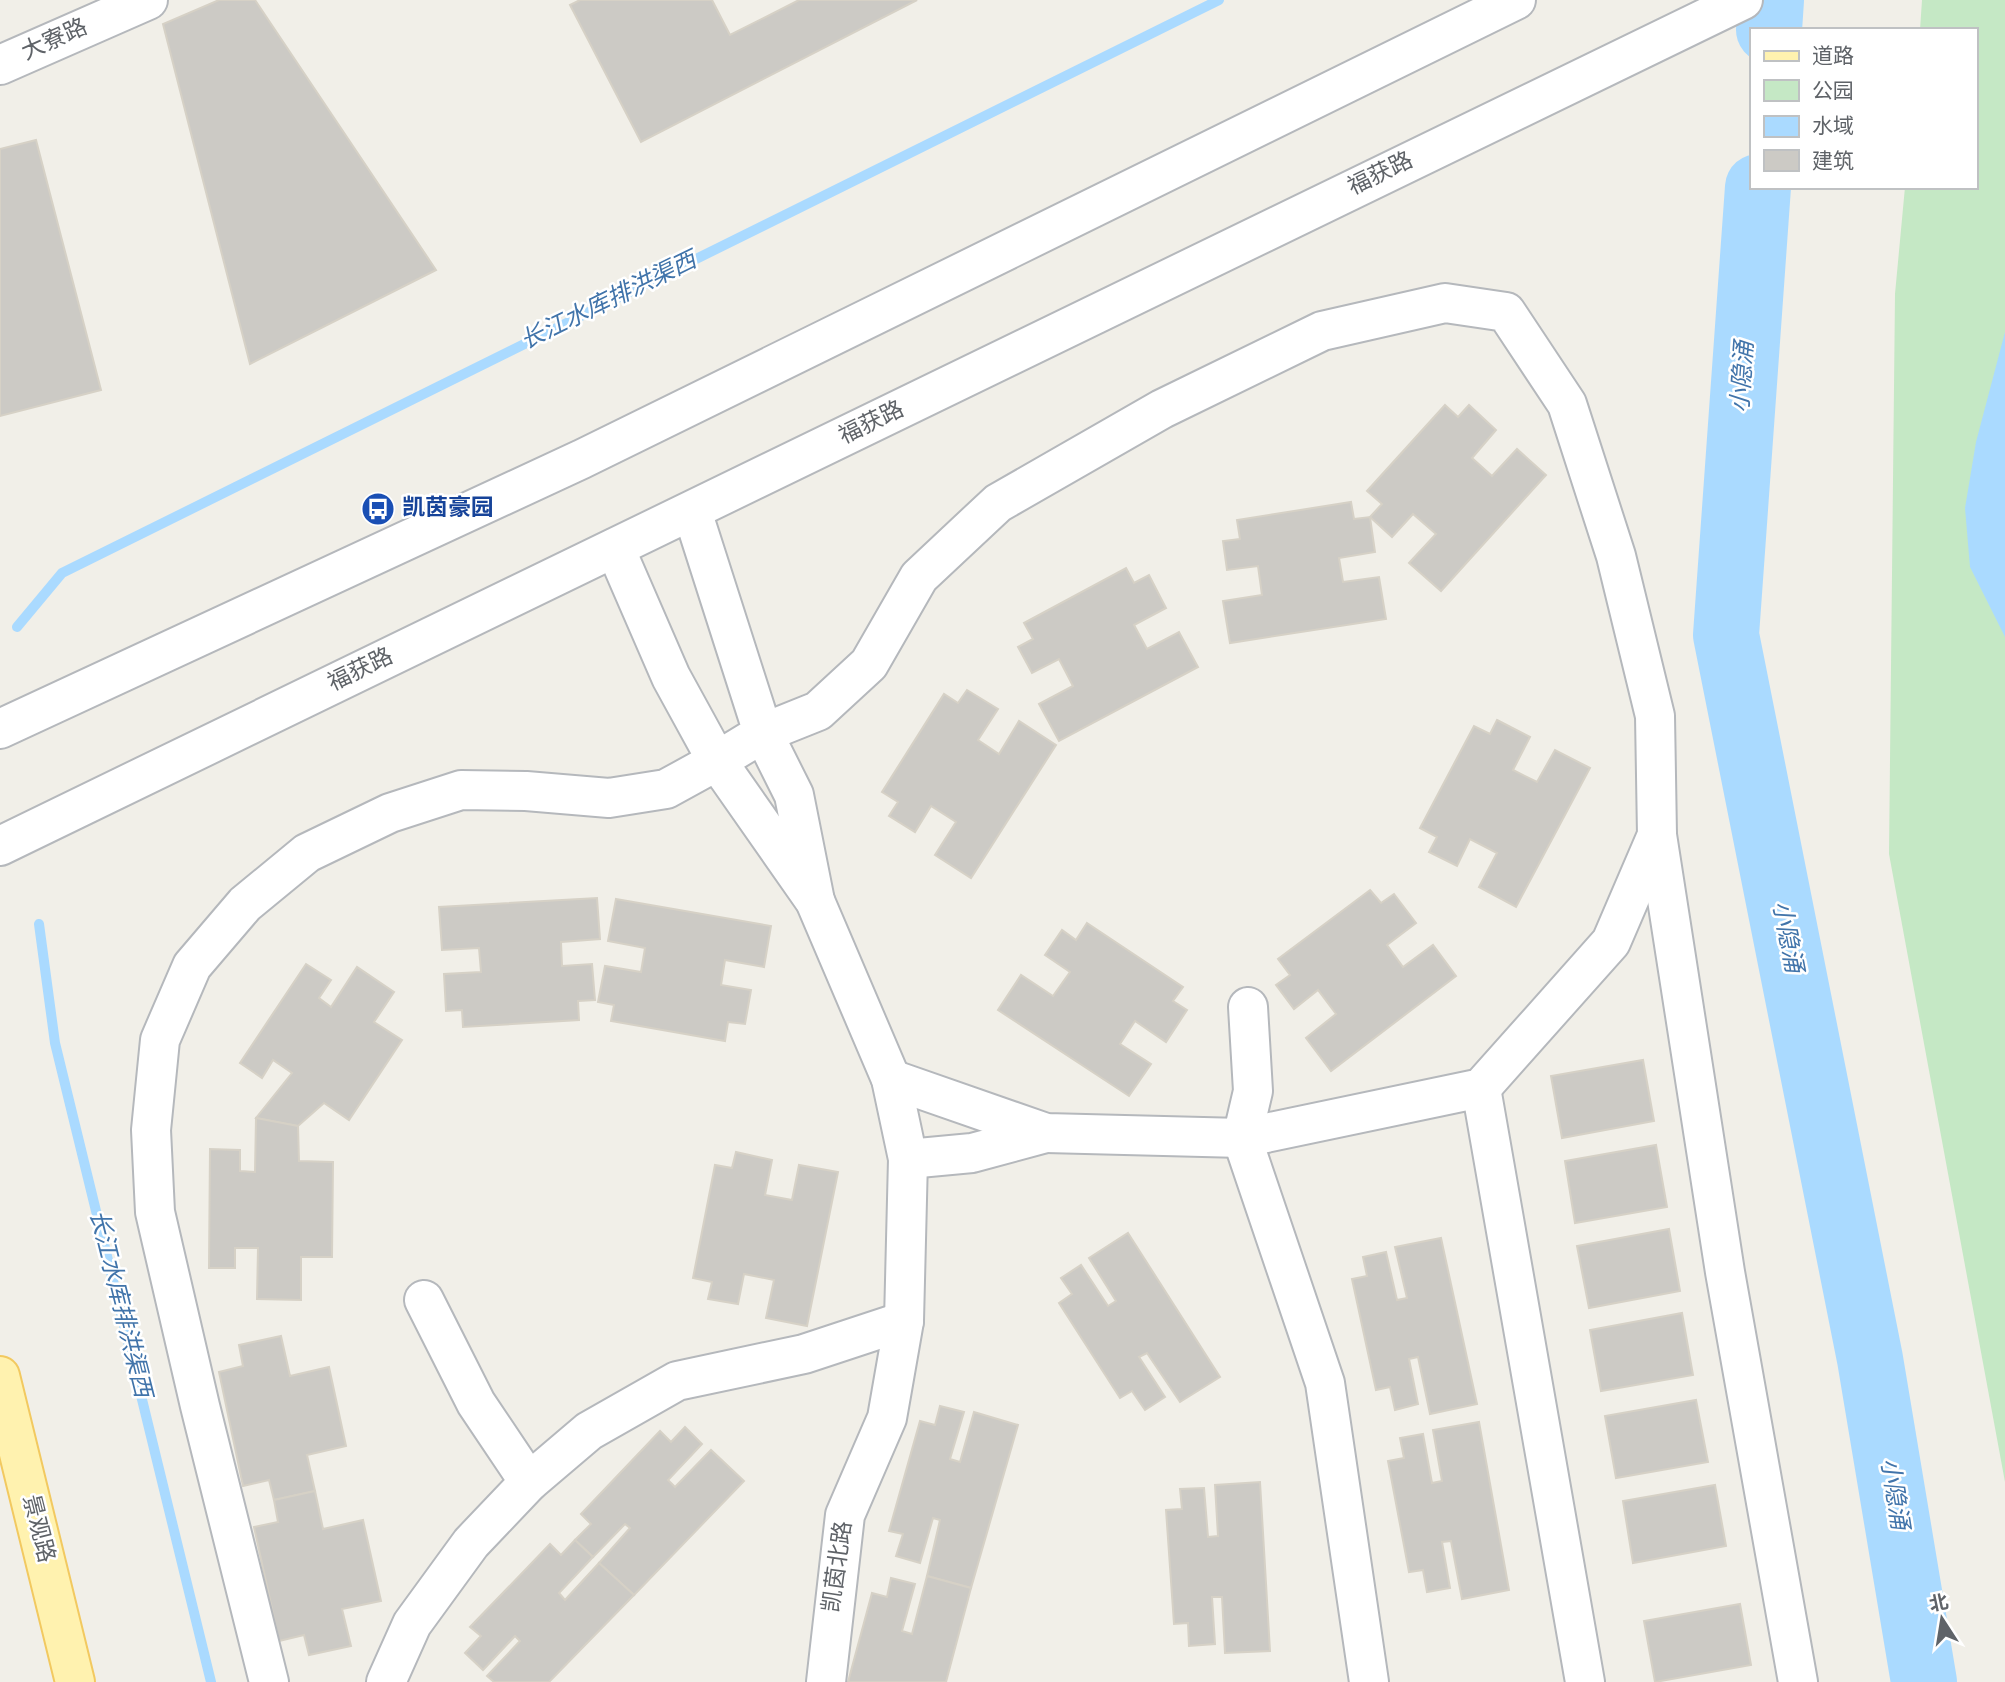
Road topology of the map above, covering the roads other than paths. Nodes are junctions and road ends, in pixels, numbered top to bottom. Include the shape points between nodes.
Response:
1 (148, 0) edge
2 (1516, 0) edge
3 (1743, 0) edge
4 (0, 65) edge
5 (692, 511) junction
6 (615, 548) junction
7 (0, 704) edge
8 (55, 704) junction
9 (0, 729) edge
10 (762, 733) junction
11 (717, 761) junction
12 (1657, 835) junction
13 (0, 846) edge
14 (815, 901) junction
15 (1248, 1007) dead end
16 (891, 1079) junction
17 (1481, 1088) junction
18 (1046, 1133) junction
19 (1242, 1138) junction
20 (908, 1159) junction
21 (424, 1300) dead end
22 (904, 1321) junction
23 (0, 1376) edge
24 (529, 1482) junction
25 (75, 1682) edge
26 (269, 1682) edge
27 (386, 1682) edge
28 (826, 1682) edge
29 (1369, 1682) edge
30 (1585, 1682) edge
31 (1798, 1682) edge

1 - 4 street, 大寮路
2 - 8 street via 582,459
3 - 5 street, 福获路
5 - 6 street, 福获路
5 - 10 street
6 - 11 street via 671,677
6 - 13 street, 福获路
7 - 8 street
8 - 9 street
10 - 11 street
10 - 12 street via 818,711 869,664 919,577 999,503 1162,409 1322,331 1445,303 1506,312 1566,404 1616,556 1655,716
10 - 14 street via 794,795
11 - 14 street
11 - 26 street via 666,789 608,799 461,790 390,813 307,853 245,904 192,966 160,1040 151,1130 155,1212
12 - 17 street via 1611,942
12 - 31 street via 1726,1272
14 - 16 street, 凯茵北路
15 - 19 street via 1253,1091
16 - 18 street
16 - 20 street, 凯茵北路
17 - 19 street
17 - 30 street
18 - 19 street
18 - 20 street via 972,1153
19 - 29 street via 1325,1383
20 - 22 street, 凯茵北路
21 - 24 street via 476,1403
22 - 24 street via 804,1354 677,1381 589,1431
22 - 28 street, 凯茵北路 via 887,1418 845,1515
23 - 25 main road, 景观路
24 - 27 street via 471,1543 412,1624

